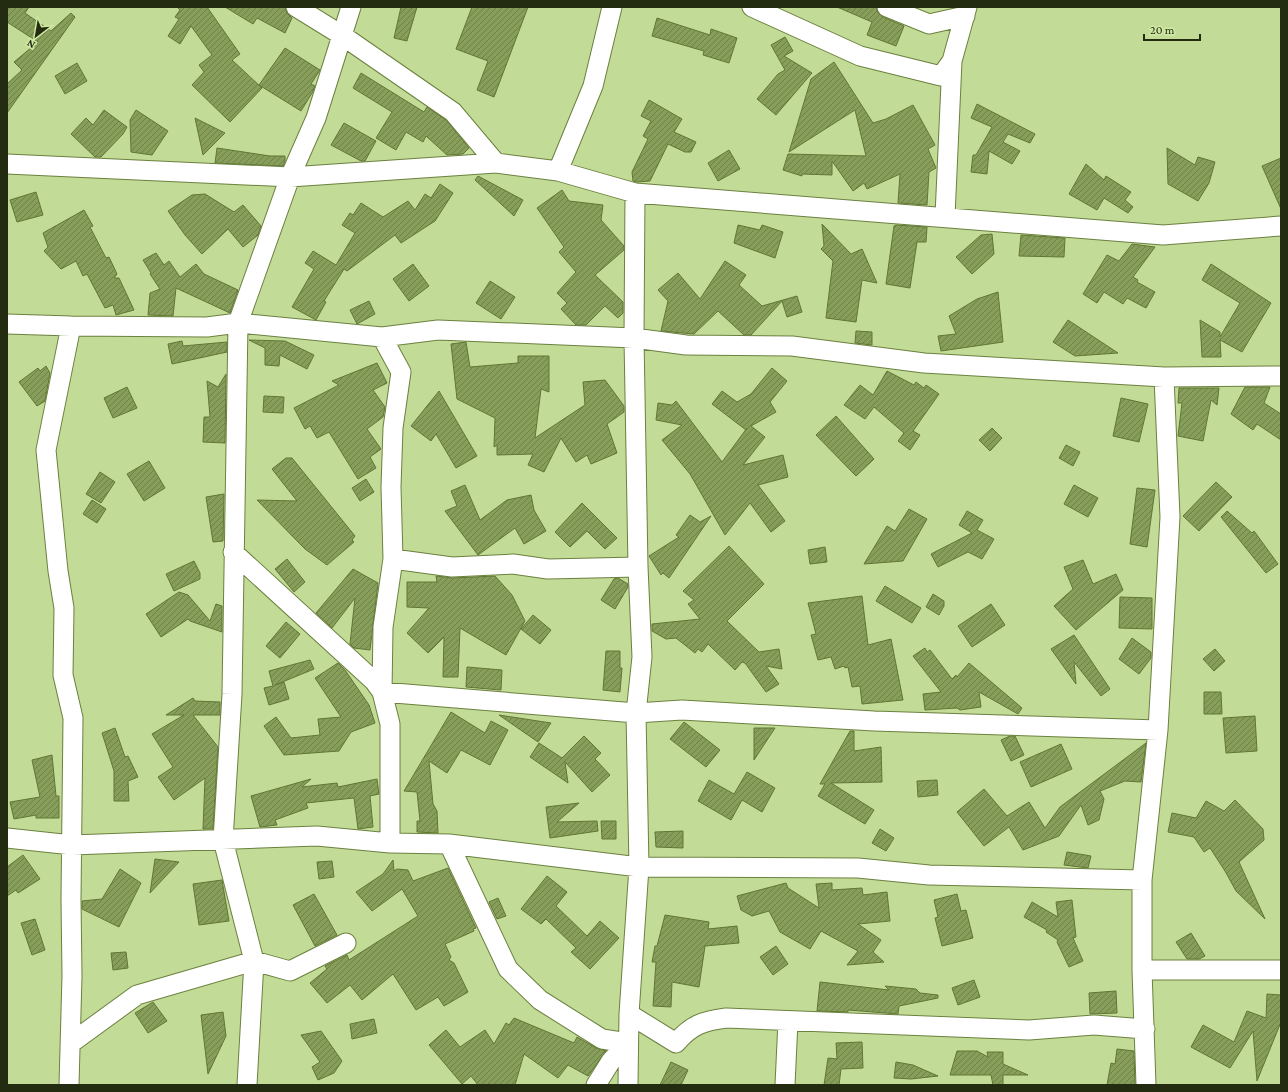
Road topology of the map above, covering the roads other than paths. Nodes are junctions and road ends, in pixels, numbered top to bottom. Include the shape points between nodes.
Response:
1 (296, 7) edge
2 (351, 7) edge
3 (612, 7) edge
4 (752, 7) edge
5 (887, 7) edge
6 (966, 12) edge
7 (343, 36) junction
8 (952, 61) junction
9 (496, 163) junction
10 (7, 164) edge
11 (558, 171) junction
12 (290, 177) junction
13 (635, 193) junction
14 (945, 216) junction
15 (1281, 226) edge
16 (238, 323) junction
17 (7, 324) edge
18 (71, 326) junction
19 (382, 337) junction
20 (634, 338) junction
21 (1281, 376) edge
22 (1164, 378) junction
23 (233, 552) junction
24 (393, 559) junction
25 (638, 567) junction
26 (382, 692) junction
27 (636, 712) junction
28 (1158, 730) junction
29 (7, 838) edge
30 (223, 840) junction
31 (390, 843) junction
32 (449, 844) junction
33 (72, 845) junction
34 (639, 867) junction
35 (1142, 880) junction
36 (346, 943) dead end
37 (254, 961) junction
38 (1142, 970) junction
39 (1281, 970) edge
40 (629, 1014) junction
41 (788, 1021) junction
42 (1145, 1029) junction
43 (71, 1043) junction
44 (628, 1043) junction
45 (69, 1085) edge
46 (247, 1085) edge
47 (596, 1085) edge
48 (628, 1085) edge
49 (785, 1085) edge
50 (1146, 1085) edge

1 - 7 street
2 - 7 street
3 - 11 street via 593,86
4 - 8 street via 860,56 941,76
5 - 6 street via 929,24
6 - 8 street
7 - 9 street via 453,112
7 - 12 street via 316,118
8 - 14 street
9 - 11 street
9 - 12 street
10 - 12 street
11 - 13 street
12 - 16 street
13 - 14 street
13 - 20 street
14 - 15 street via 1163,235
16 - 18 street via 207,327
16 - 19 street
16 - 23 street via 238,417
17 - 18 street
18 - 33 street via 46,450 64,608 63,675 73,718
19 - 20 street via 438,330
19 - 24 street via 401,372 393,428
20 - 22 street via 686,345 792,346 924,363
20 - 25 street
21 - 22 street
22 - 28 street via 1170,517
23 - 26 street via 374,681
23 - 30 street via 232,694
24 - 25 street via 452,567 513,564 548,569
24 - 26 street via 383,627
25 - 27 street via 642,657
26 - 27 street
26 - 31 street via 390,724
27 - 28 street via 682,710 874,721
27 - 34 street
28 - 35 street
29 - 33 street
30 - 31 street via 317,836
30 - 33 street
30 - 37 street
31 - 32 street
32 - 34 street
32 - 44 street via 508,969 540,1000 602,1039
33 - 43 street
34 - 35 street via 858,868 929,875
34 - 40 street
35 - 38 street
36 - 37 street via 290,971
37 - 43 street via 137,995
37 - 46 street
38 - 39 street
38 - 42 street
40 - 41 street via 676,1042 687,1030 707,1021 726,1018
40 - 44 street
41 - 42 street via 1029,1030 1094,1025
41 - 49 street
42 - 50 street
43 - 45 street
44 - 47 street via 611,1061
44 - 48 street

